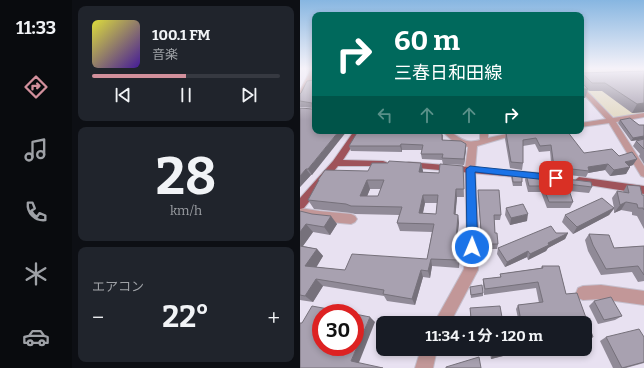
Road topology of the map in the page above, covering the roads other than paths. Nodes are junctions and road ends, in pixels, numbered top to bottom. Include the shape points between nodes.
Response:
1 (306, 86) edge
2 (584, 90) edge
3 (300, 98) edge
4 (644, 115) edge
5 (612, 120) junction
6 (584, 125) edge
7 (356, 134) edge
8 (450, 134) edge
9 (484, 134) edge
10 (520, 134) edge
11 (484, 141) junction
12 (473, 145) junction
13 (336, 163) junction
14 (470, 169) junction
15 (644, 174) edge
16 (550, 177) edge
17 (565, 179) edge
18 (644, 190) edge
19 (300, 205) edge
20 (300, 212) edge
21 (351, 219) dead end
22 (583, 293) dead end
23 (644, 298) edge
24 (446, 316) edge
25 (427, 356) edge
26 (424, 368) edge

1 - 3 street
2 - 5 street
4 - 5 street
5 - 6 street
5 - 15 street
7 - 13 main road
8 - 12 street via 460,143
9 - 11 street
10 - 11 street
11 - 12 street
12 - 14 street
13 - 14 main road
13 - 19 main road
14 - 16 main road
14 - 24 street via 473,241 471,270
17 - 18 main road
20 - 21 street
22 - 23 street via 601,292
25 - 26 street

